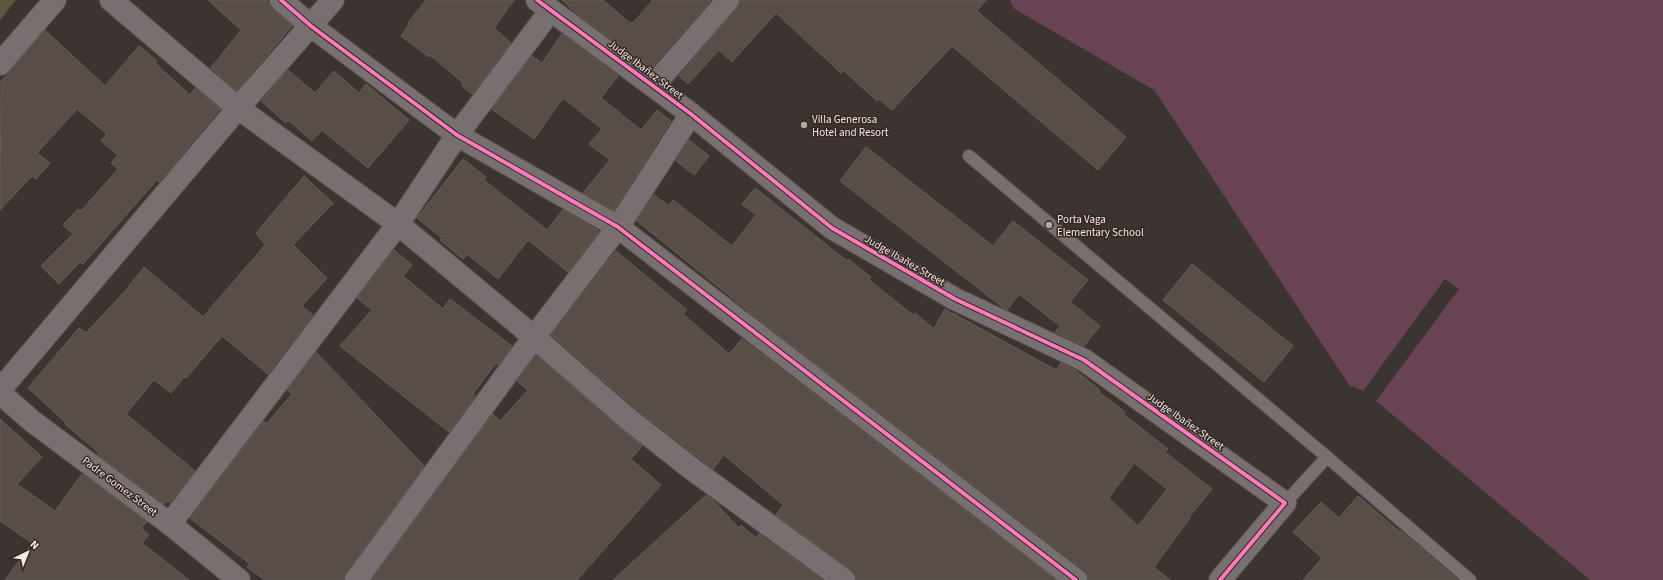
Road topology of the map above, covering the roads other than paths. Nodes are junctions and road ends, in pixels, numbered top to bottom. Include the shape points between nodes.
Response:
1 (55, 0) edge
2 (111, 0) edge
3 (281, 0) edge
4 (333, 0) edge
5 (728, 0) edge
6 (544, 5) edge
7 (311, 26) junction
8 (0, 64) edge
9 (653, 86) junction
10 (238, 108) junction
11 (691, 114) junction
12 (457, 135) junction
13 (969, 156) dead end
14 (398, 224) junction
15 (618, 227) junction
16 (534, 337) junction
17 (0, 392) edge
18 (1327, 456) junction
19 (1285, 503) junction
20 (170, 524) junction
21 (239, 580) edge
22 (356, 580) edge
23 (844, 580) edge
24 (1076, 580) edge
25 (1220, 580) edge
26 (1470, 580) edge

1 - 8 street
2 - 10 street
3 - 7 street
4 - 7 street
5 - 9 street
6 - 9 street, Judge Ibañez Street
6 - 12 street
7 - 10 street
7 - 12 street
9 - 11 street, Judge Ibañez Street
10 - 14 street
10 - 17 street
11 - 15 street
11 - 19 street, Judge Ibañez Street via 832,228 955,299 1084,360
12 - 14 street
12 - 15 street
13 - 18 lane
14 - 16 street
14 - 20 street
15 - 16 street
15 - 24 street
16 - 22 street
16 - 23 street via 639,427
17 - 20 street, Padre Gomez Street via 32,421
18 - 19 lane
18 - 26 lane
19 - 25 street
20 - 21 street, Padre Gomez Street

